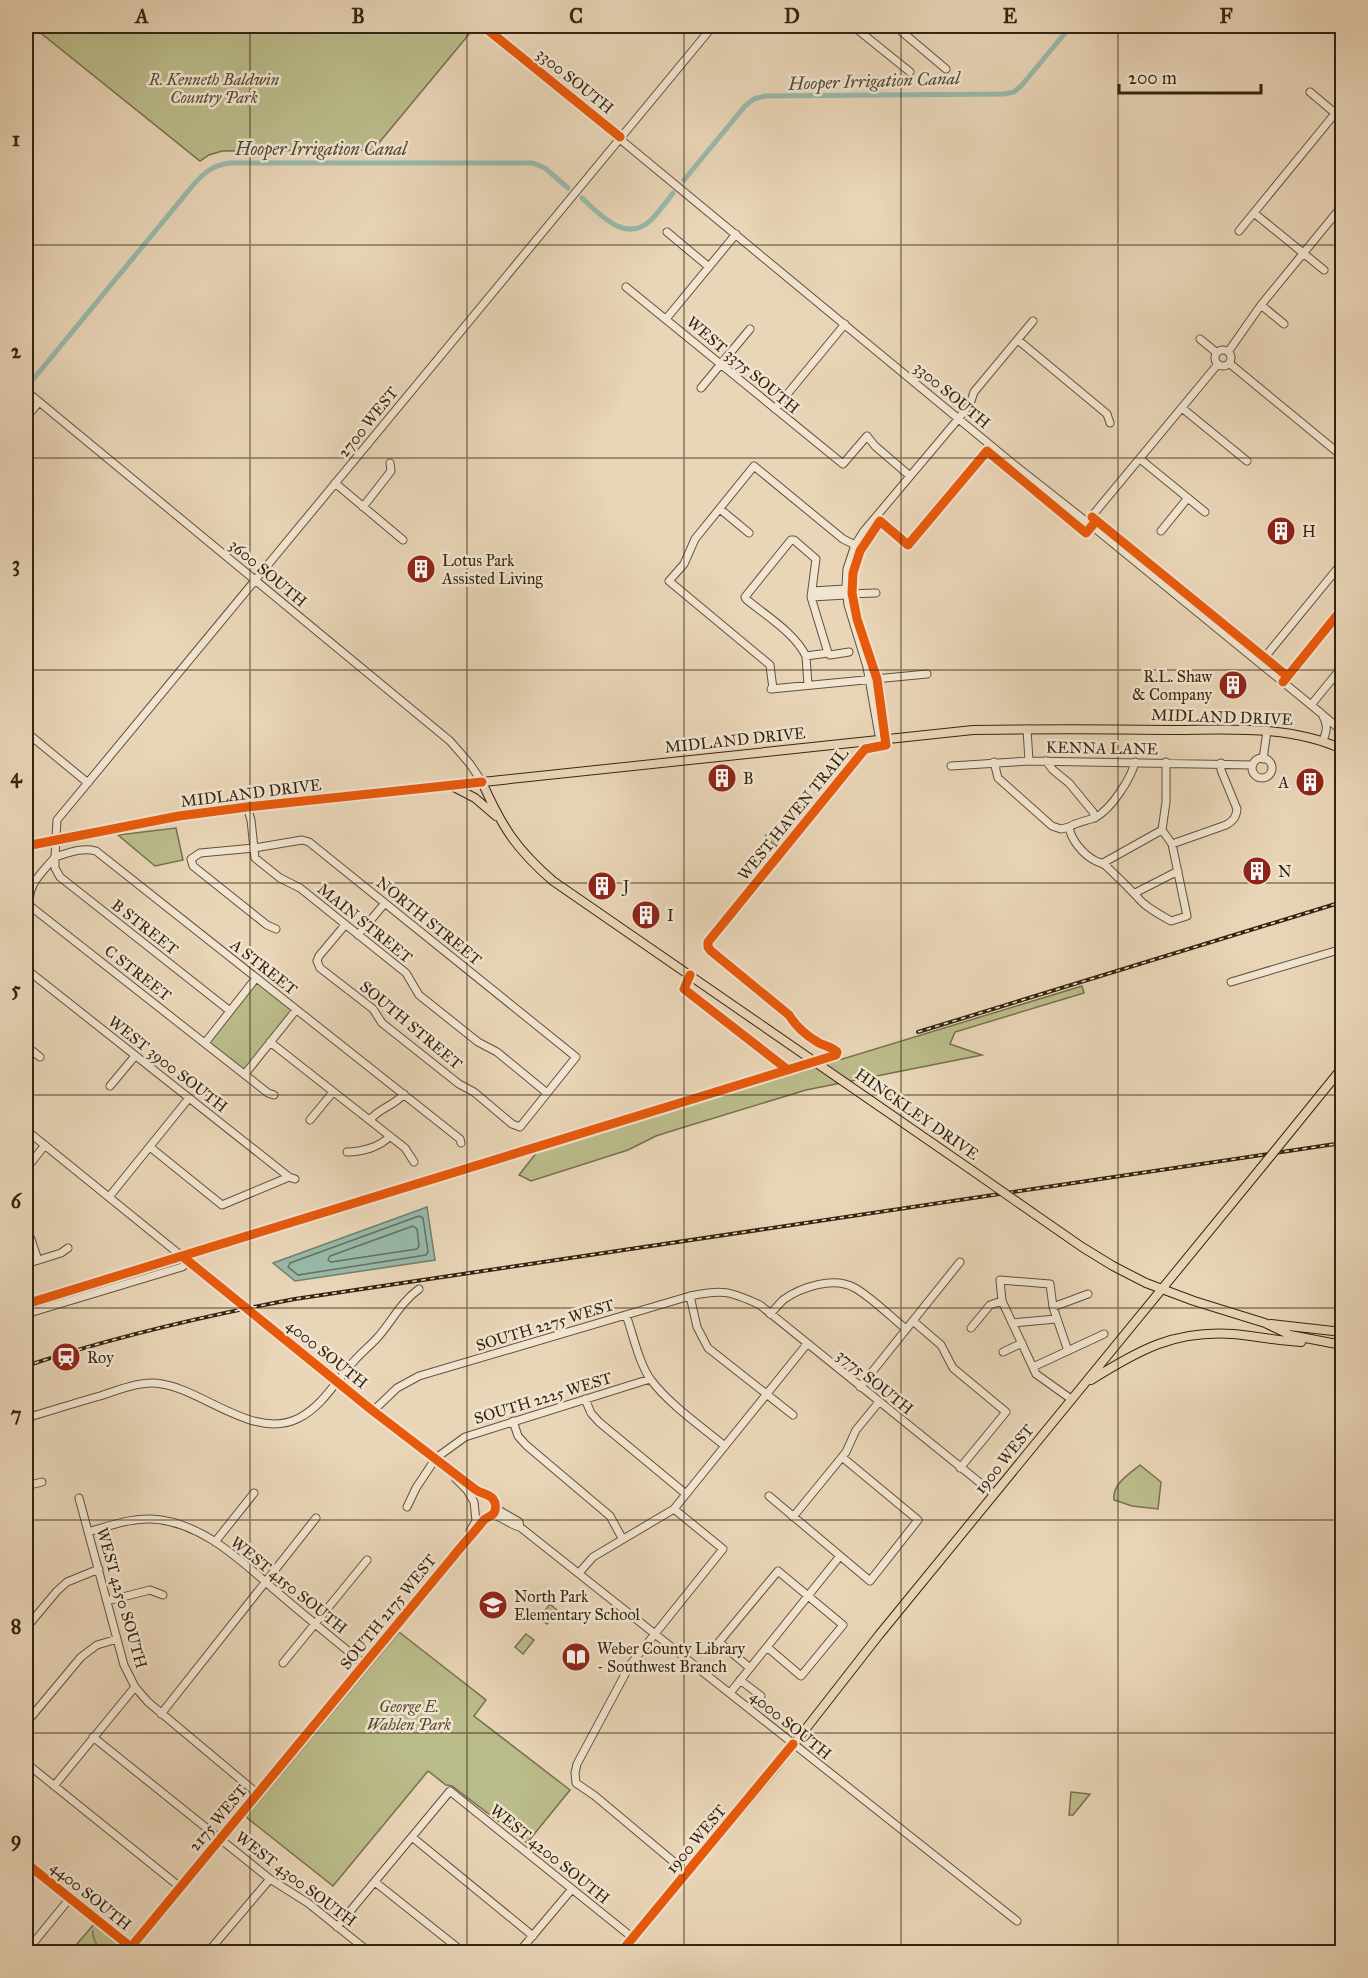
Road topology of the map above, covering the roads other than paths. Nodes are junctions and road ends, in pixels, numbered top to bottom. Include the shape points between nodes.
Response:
1 (483, 26) edge
2 (713, 26) edge
3 (853, 26) edge
4 (895, 26) edge
5 (946, 69) dead end
6 (910, 72) dead end
7 (1310, 92) dead end
8 (1342, 105) edge
9 (1336, 114) junction
10 (1342, 119) edge
11 (620, 137) junction
12 (1342, 206) edge
13 (1254, 213) junction
14 (1239, 231) dead end
15 (667, 232) dead end
16 (736, 234) junction
17 (1304, 254) junction
18 (709, 267) junction
19 (1324, 270) dead end
20 (626, 287) dead end
21 (1261, 305) junction
22 (666, 319) junction
23 (1033, 321) dead end
24 (845, 324) junction
25 (1284, 324) dead end
26 (750, 329) dead end
27 (1200, 339) dead end
28 (1018, 340) junction
29 (1228, 352) junction
30 (1217, 354) junction
31 (1229, 363) junction
32 (720, 364) junction
33 (1218, 364) junction
34 (701, 388) dead end
35 (27, 392) edge
36 (39, 402) junction
37 (1182, 408) junction
38 (775, 409) junction
39 (26, 418) edge
40 (959, 418) junction
41 (1110, 423) dead end
42 (1342, 456) edge
43 (1140, 459) junction
44 (1247, 461) dead end
45 (390, 464) dead end
46 (910, 476) junction
47 (335, 483) junction
48 (1187, 499) junction
49 (363, 507) junction
50 (720, 509) junction
51 (1205, 512) dead end
52 (1087, 522) junction
53 (1161, 531) dead end
54 (749, 533) dead end
55 (403, 540) dead end
56 (855, 545) junction
57 (27, 555) edge
58 (1342, 563) edge
59 (26, 572) edge
60 (256, 580) junction
61 (846, 593) junction
62 (876, 593) dead end
63 (812, 594) junction
64 (849, 652) dead end
65 (828, 653) junction
66 (806, 656) junction
67 (1260, 663) junction
68 (1342, 667) edge
69 (927, 674) dead end
70 (870, 679) junction
71 (808, 685) junction
72 (1311, 705) junction
73 (1322, 714) junction
74 (1027, 729) junction
75 (1267, 731) junction
76 (1342, 731) edge
77 (26, 732) edge
78 (1323, 740) junction
79 (880, 741) junction
80 (1342, 749) edge
81 (1263, 759) junction
82 (1029, 761) junction
83 (1046, 761) junction
84 (994, 762) junction
85 (1135, 762) junction
86 (1166, 762) junction
87 (1221, 763) junction
88 (1253, 765) junction
89 (951, 766) dead end
90 (482, 782) junction
91 (88, 783) junction
92 (450, 785) junction
93 (247, 807) junction
94 (498, 818) junction
95 (1095, 818) junction
96 (1069, 827) junction
97 (1162, 831) junction
98 (54, 840) junction
99 (1172, 844) junction
100 (26, 846) edge
101 (254, 848) junction
102 (55, 857) junction
103 (1103, 863) junction
104 (1178, 871) junction
105 (1136, 893) junction
106 (385, 903) junction
107 (345, 925) junction
108 (276, 928) dead end
109 (358, 935) junction
110 (1342, 949) edge
111 (26, 969) edge
112 (256, 978) junction
113 (1231, 982) dead end
114 (296, 1010) junction
115 (230, 1011) junction
116 (270, 1042) junction
117 (205, 1043) junction
118 (26, 1046) edge
119 (135, 1056) junction
120 (40, 1057) dead end
121 (1342, 1068) edge
122 (244, 1074) junction
123 (110, 1086) dead end
124 (333, 1092) junction
125 (548, 1092) junction
126 (404, 1094) junction
127 (274, 1095) dead end
128 (189, 1098) junction
129 (310, 1120) dead end
130 (370, 1120) junction
131 (26, 1130) edge
132 (390, 1136) junction
133 (461, 1143) dead end
134 (45, 1145) junction
135 (150, 1147) junction
136 (347, 1152) dead end
137 (414, 1162) dead end
138 (26, 1168) edge
139 (109, 1197) junction
140 (26, 1225) edge
141 (68, 1248) dead end
142 (38, 1260) junction
143 (189, 1262) junction
144 (960, 1262) dead end
145 (26, 1264) edge
146 (1163, 1288) junction
147 (419, 1289) dead end
148 (736, 1294) joint
149 (1088, 1294) dead end
150 (690, 1296) junction
151 (1002, 1301) junction
152 (1053, 1307) junction
153 (26, 1314) edge
154 (770, 1314) junction
155 (626, 1315) junction
156 (1056, 1319) junction
157 (913, 1321) junction
158 (1012, 1323) junction
159 (1265, 1323) junction
160 (971, 1328) dead end
161 (906, 1329) junction
162 (1342, 1332) edge
163 (1104, 1334) dead end
164 (1022, 1343) junction
165 (807, 1344) junction
166 (1332, 1344) junction
167 (1342, 1345) edge
168 (1068, 1351) junction
169 (1003, 1352) dead end
170 (1033, 1367) junction
171 (650, 1379) junction
172 (337, 1382) junction
173 (1084, 1386) junction
174 (860, 1387) junction
175 (766, 1394) junction
176 (585, 1399) junction
177 (1071, 1400) junction
178 (879, 1402) junction
179 (373, 1411) junction
180 (794, 1415) dead end
181 (26, 1418) edge
182 (513, 1421) junction
183 (725, 1446) junction
184 (842, 1457) junction
185 (436, 1458) junction
186 (960, 1468) junction
187 (454, 1474) junction
188 (42, 1482) dead end
189 (26, 1486) edge
190 (254, 1493) dead end
191 (686, 1494) junction
192 (994, 1494) junction
193 (483, 1495) junction
194 (769, 1496) dead end
195 (79, 1498) dead end
196 (474, 1502) junction
197 (407, 1507) dead end
198 (495, 1508) junction
199 (674, 1509) junction
200 (476, 1514) junction
201 (489, 1516) junction
202 (793, 1517) junction
203 (316, 1518) dead end
204 (520, 1527) junction
205 (88, 1532) junction
206 (470, 1537) junction
207 (622, 1538) junction
208 (215, 1542) junction
209 (840, 1556) junction
210 (367, 1560) dead end
211 (99, 1569) junction
212 (579, 1573) junction
213 (265, 1582) junction
214 (163, 1595) dead end
215 (807, 1596) junction
216 (107, 1601) junction
217 (315, 1623) junction
218 (26, 1628) edge
219 (656, 1634) junction
220 (117, 1638) junction
221 (768, 1647) junction
222 (283, 1663) dead end
223 (364, 1664) junction
224 (750, 1668) junction
225 (740, 1680) junction
226 (135, 1687) junction
227 (730, 1693) junction
228 (761, 1696) dead end
229 (329, 1707) joint
230 (161, 1714) junction
231 (26, 1723) edge
232 (93, 1737) junction
233 (793, 1744) junction
234 (26, 1763) edge
235 (54, 1786) junction
236 (258, 1794) junction
237 (412, 1837) junction
238 (220, 1839) junction
239 (26, 1863) edge
240 (687, 1873) junction
241 (270, 1879) junction
242 (375, 1882) junction
243 (180, 1887) junction
244 (572, 1889) junction
245 (70, 1898) junction
246 (1017, 1921) dead end
247 (338, 1927) junction
248 (533, 1936) junction
249 (633, 1938) junction
250 (130, 1947) junction
251 (26, 1953) edge
252 (137, 1953) edge
253 (208, 1953) edge
254 (369, 1953) edge
255 (463, 1953) edge
256 (519, 1953) edge
257 (621, 1953) edge

1 - 11 street, 3300 SOUTH
2 - 11 street, 2700 WEST
3 - 6 street
4 - 5 street
7 - 9 street
8 - 9 street
9 - 10 street
9 - 13 street
11 - 16 street, 3300 SOUTH
11 - 47 street, 2700 WEST
12 - 17 street
13 - 14 street
13 - 17 street
15 - 18 street
16 - 18 street
16 - 24 street, 3300 SOUTH
17 - 19 street
17 - 21 street
18 - 22 street
20 - 22 street, WEST 3375 SOUTH
21 - 25 street
21 - 29 street
22 - 32 street, WEST 3375 SOUTH
23 - 28 street
24 - 38 street
24 - 40 street, 3300 SOUTH
26 - 32 street
27 - 30 street
28 - 40 street via 974,392
28 - 41 street via 1107,414
29 - 30 street
29 - 31 street
30 - 33 street
31 - 33 street
31 - 42 street
32 - 34 street
32 - 38 street, WEST 3375 SOUTH
33 - 37 street
35 - 36 street, 3600 SOUTH
36 - 39 street
36 - 60 street, 3600 SOUTH
37 - 43 street
37 - 44 street
38 - 46 street, WEST 3375 SOUTH via 843,464 867,435 874,447
40 - 46 street
40 - 52 street, 3300 SOUTH
43 - 48 street
43 - 52 street
45 - 49 street via 392,471
46 - 56 street
47 - 49 street
47 - 60 street, 2700 WEST
48 - 51 street
48 - 53 street
49 - 55 street
50 - 54 street
50 - 56 street via 754,466
50 - 71 street via 695,539 684,564 669,581 770,665 771,689
52 - 67 street, 3300 SOUTH
56 - 61 street
57 - 59 street
58 - 67 street
60 - 90 street, 3600 SOUTH via 450,741
60 - 91 street, 2700 WEST
61 - 62 street
61 - 63 street
61 - 70 street
63 - 65 street
63 - 66 street via 816,559 791,540 745,597 792,637
64 - 65 street
65 - 66 street
66 - 71 street
67 - 72 street, 3300 SOUTH
68 - 72 street
69 - 70 street
70 - 71 street
70 - 79 street
72 - 73 street, 3300 SOUTH
73 - 76 street, 3300 SOUTH
73 - 78 street via 1327,724
74 - 75 main road, MIDLAND DRIVE
74 - 79 main road, MIDLAND DRIVE via 973,730
74 - 82 street
75 - 78 main road, MIDLAND DRIVE
75 - 81 street
77 - 91 street
78 - 80 main road, MIDLAND DRIVE
79 - 90 main road, MIDLAND DRIVE
81 - 88 street
81 - 88 street via 1271,768 1266,777 1255,775
82 - 83 street, KENNA LANE
82 - 84 street, KENNA LANE
83 - 85 street, KENNA LANE
83 - 95 street via 1069,783
84 - 89 street, KENNA LANE
84 - 96 street via 998,778 1052,826
85 - 86 street, KENNA LANE
85 - 95 street via 1110,806
86 - 87 street, KENNA LANE
86 - 97 street
87 - 88 street, KENNA LANE
87 - 99 street via 1238,809 1233,821
90 - 92 main road, MIDLAND DRIVE
90 - 94 main road, HINCKLEY DRIVE
91 - 98 street, 2700 WEST via 57,820
92 - 93 main road, MIDLAND DRIVE
92 - 94 main road via 475,798
93 - 98 main road, MIDLAND DRIVE
93 - 101 street, MAIN STREET
94 - 146 main road, HINCKLEY DRIVE, bridge via 532,863 553,881 1082,1247 1146,1283
95 - 96 street
96 - 103 street via 1070,836 1084,852 1095,862
97 - 99 street
97 - 103 street
98 - 100 main road, MIDLAND DRIVE
98 - 102 street
99 - 104 street
101 - 106 street, NORTH STREET via 309,842
101 - 107 street, MAIN STREET via 255,858
101 - 108 street, NORTH STREET via 200,853 191,859 193,866
102 - 112 street, A STREET via 79,850 96,851
102 - 115 street, B STREET via 60,877
102 - 117 street, C STREET via 31,886 30,906
103 - 105 street
104 - 105 street
104 - 105 street via 1187,916 1170,921
106 - 109 street
106 - 125 street, NORTH STREET via 576,1057
107 - 109 street, MAIN STREET
107 - 125 street, SOUTH STREET via 317,961 320,968 373,1009 382,1023 512,1124 520,1127
109 - 125 street, MAIN STREET via 406,973 419,995
110 - 113 street
111 - 119 street, WEST 3900 SOUTH
112 - 114 street, A STREET
112 - 115 street
114 - 116 street
114 - 126 street, A STREET
115 - 117 street
116 - 122 street
116 - 124 street
117 - 122 street, C STREET
118 - 120 street
119 - 123 street
119 - 128 street, WEST 3900 SOUTH
121 - 146 main road, 1900 WEST, bridge
122 - 127 street, C STREET
124 - 129 street
124 - 130 street
126 - 130 street
126 - 133 street, A STREET
128 - 135 street
128 - 135 street, WEST 3900 SOUTH via 292,1178 222,1205
130 - 132 street
131 - 134 street, 4000 SOUTH
132 - 136 street via 377,1145
132 - 137 street
134 - 138 street
134 - 139 street, 4000 SOUTH
135 - 139 street
139 - 143 street, 4000 SOUTH
140 - 142 street
141 - 142 street
142 - 145 street
143 - 153 street
143 - 172 street, 4000 SOUTH
144 - 157 street
146 - 159 main road, HINCKLEY DRIVE
146 - 173 main road, 1900 WEST
147 - 172 street
148 - 150 street, SOUTH 2275 WEST via 723,1291
148 - 154 street, 3775 SOUTH
149 - 152 street
150 - 155 street, SOUTH 2275 WEST
150 - 175 street via 697,1327 708,1348
151 - 152 street via 999,1280 1050,1284
151 - 158 street
151 - 160 street via 990,1305
152 - 156 street
154 - 161 street via 782,1301 800,1291 834,1283 854,1287
154 - 165 street, 3775 SOUTH
155 - 171 street
155 - 179 street, SOUTH 2275 WEST via 419,1376 397,1388
156 - 158 street
156 - 168 street
157 - 161 street
157 - 186 street via 941,1345 953,1368 1006,1412
158 - 164 street
159 - 162 main road, HINCKLEY DRIVE
159 - 166 main road, HINCKLEY DRIVE via 1290,1335
161 - 174 street
163 - 168 street
164 - 169 street
164 - 170 street
165 - 174 street, 3775 SOUTH
165 - 175 street
166 - 167 main road, HINCKLEY DRIVE
166 - 173 main road via 1233,1334 1193,1335 1132,1354
168 - 170 street
170 - 177 street via 1036,1374
171 - 176 street, SOUTH 2225 WEST
171 - 183 street
172 - 179 street, 4000 SOUTH
172 - 181 street via 305,1414 277,1424 253,1421 160,1383 147,1383
173 - 177 main road, 1900 WEST
174 - 178 street, 3775 SOUTH
175 - 180 street
175 - 183 street
176 - 182 street, SOUTH 2225 WEST
176 - 191 street via 599,1422
177 - 192 main road, 1900 WEST
178 - 184 street via 856,1430
178 - 186 street, 3775 SOUTH
179 - 185 street, 4000 SOUTH
182 - 185 street, SOUTH 2225 WEST via 465,1437
182 - 207 street via 526,1445 610,1516
183 - 191 street
184 - 202 street
184 - 209 street via 918,1520 870,1581
185 - 187 street, 4000 SOUTH
185 - 197 street, SOUTH 2225 WEST
186 - 192 street, 3775 SOUTH
187 - 193 street, 4000 SOUTH
187 - 196 street, 4000 SOUTH
188 - 189 street
190 - 208 street
191 - 199 street
192 - 233 main road, 1900 WEST
193 - 196 street
193 - 198 street via 491,1497
194 - 202 street
195 - 205 street, WEST 4250 SOUTH
196 - 200 street
198 - 201 street
198 - 204 street, 4000 SOUTH via 519,1522
199 - 207 street
199 - 219 street via 723,1550
200 - 201 street
200 - 206 street, SOUTH 2175 WEST
201 - 204 street, 4000 SOUTH via 504,1518
201 - 206 street, SOUTH 2175 WEST
202 - 209 street
203 - 213 street
204 - 212 street, 4000 SOUTH
205 - 208 street, WEST 4150 SOUTH via 151,1519 172,1522
205 - 211 street, WEST 4250 SOUTH
206 - 223 street, SOUTH 2175 WEST
207 - 212 street via 592,1557
208 - 213 street, WEST 4150 SOUTH
209 - 215 street
210 - 217 street
211 - 216 street, WEST 4250 SOUTH
211 - 218 street via 67,1582
212 - 219 street, 4000 SOUTH
213 - 217 street, WEST 4150 SOUTH
213 - 230 street
214 - 216 street via 150,1590
215 - 221 street
215 - 221 street via 843,1625 801,1676
215 - 224 street via 778,1571 719,1642
216 - 220 street, WEST 4250 SOUTH
217 - 222 street
217 - 223 street, WEST 4150 SOUTH
219 - 227 street, 4000 SOUTH
219 - 240 street via 630,1665 577,1764 575,1779 576,1784 596,1796
220 - 226 street, WEST 4250 SOUTH
220 - 231 street via 97,1645 81,1657
221 - 224 street
223 - 229 street, SOUTH 2175 WEST
224 - 225 street
225 - 227 street
225 - 228 street
226 - 230 street, WEST 4250 SOUTH
226 - 232 street
227 - 233 street, 4000 SOUTH
229 - 236 street, 2175 WEST
230 - 236 street, WEST 4250 SOUTH
232 - 235 street
232 - 238 street, WEST 4300 SOUTH
233 - 240 main road, 1900 WEST
233 - 246 street, 4000 SOUTH
234 - 235 street
235 - 243 street
236 - 238 street, 2175 WEST
237 - 242 street
237 - 244 street, WEST 4200 SOUTH via 450,1791
237 - 248 street
238 - 241 street, WEST 4300 SOUTH
238 - 243 street, 2175 WEST
239 - 245 street, 4400 SOUTH
240 - 249 main road, 1900 WEST
241 - 247 street, WEST 4300 SOUTH
241 - 253 street
242 - 247 street
242 - 255 street
243 - 250 street, 2175 WEST
244 - 248 street
244 - 249 street, WEST 4200 SOUTH
245 - 250 street, 4400 SOUTH
245 - 251 street
247 - 254 street, WEST 4300 SOUTH
248 - 256 street
249 - 257 main road, 1900 WEST
250 - 252 street, 4400 SOUTH

